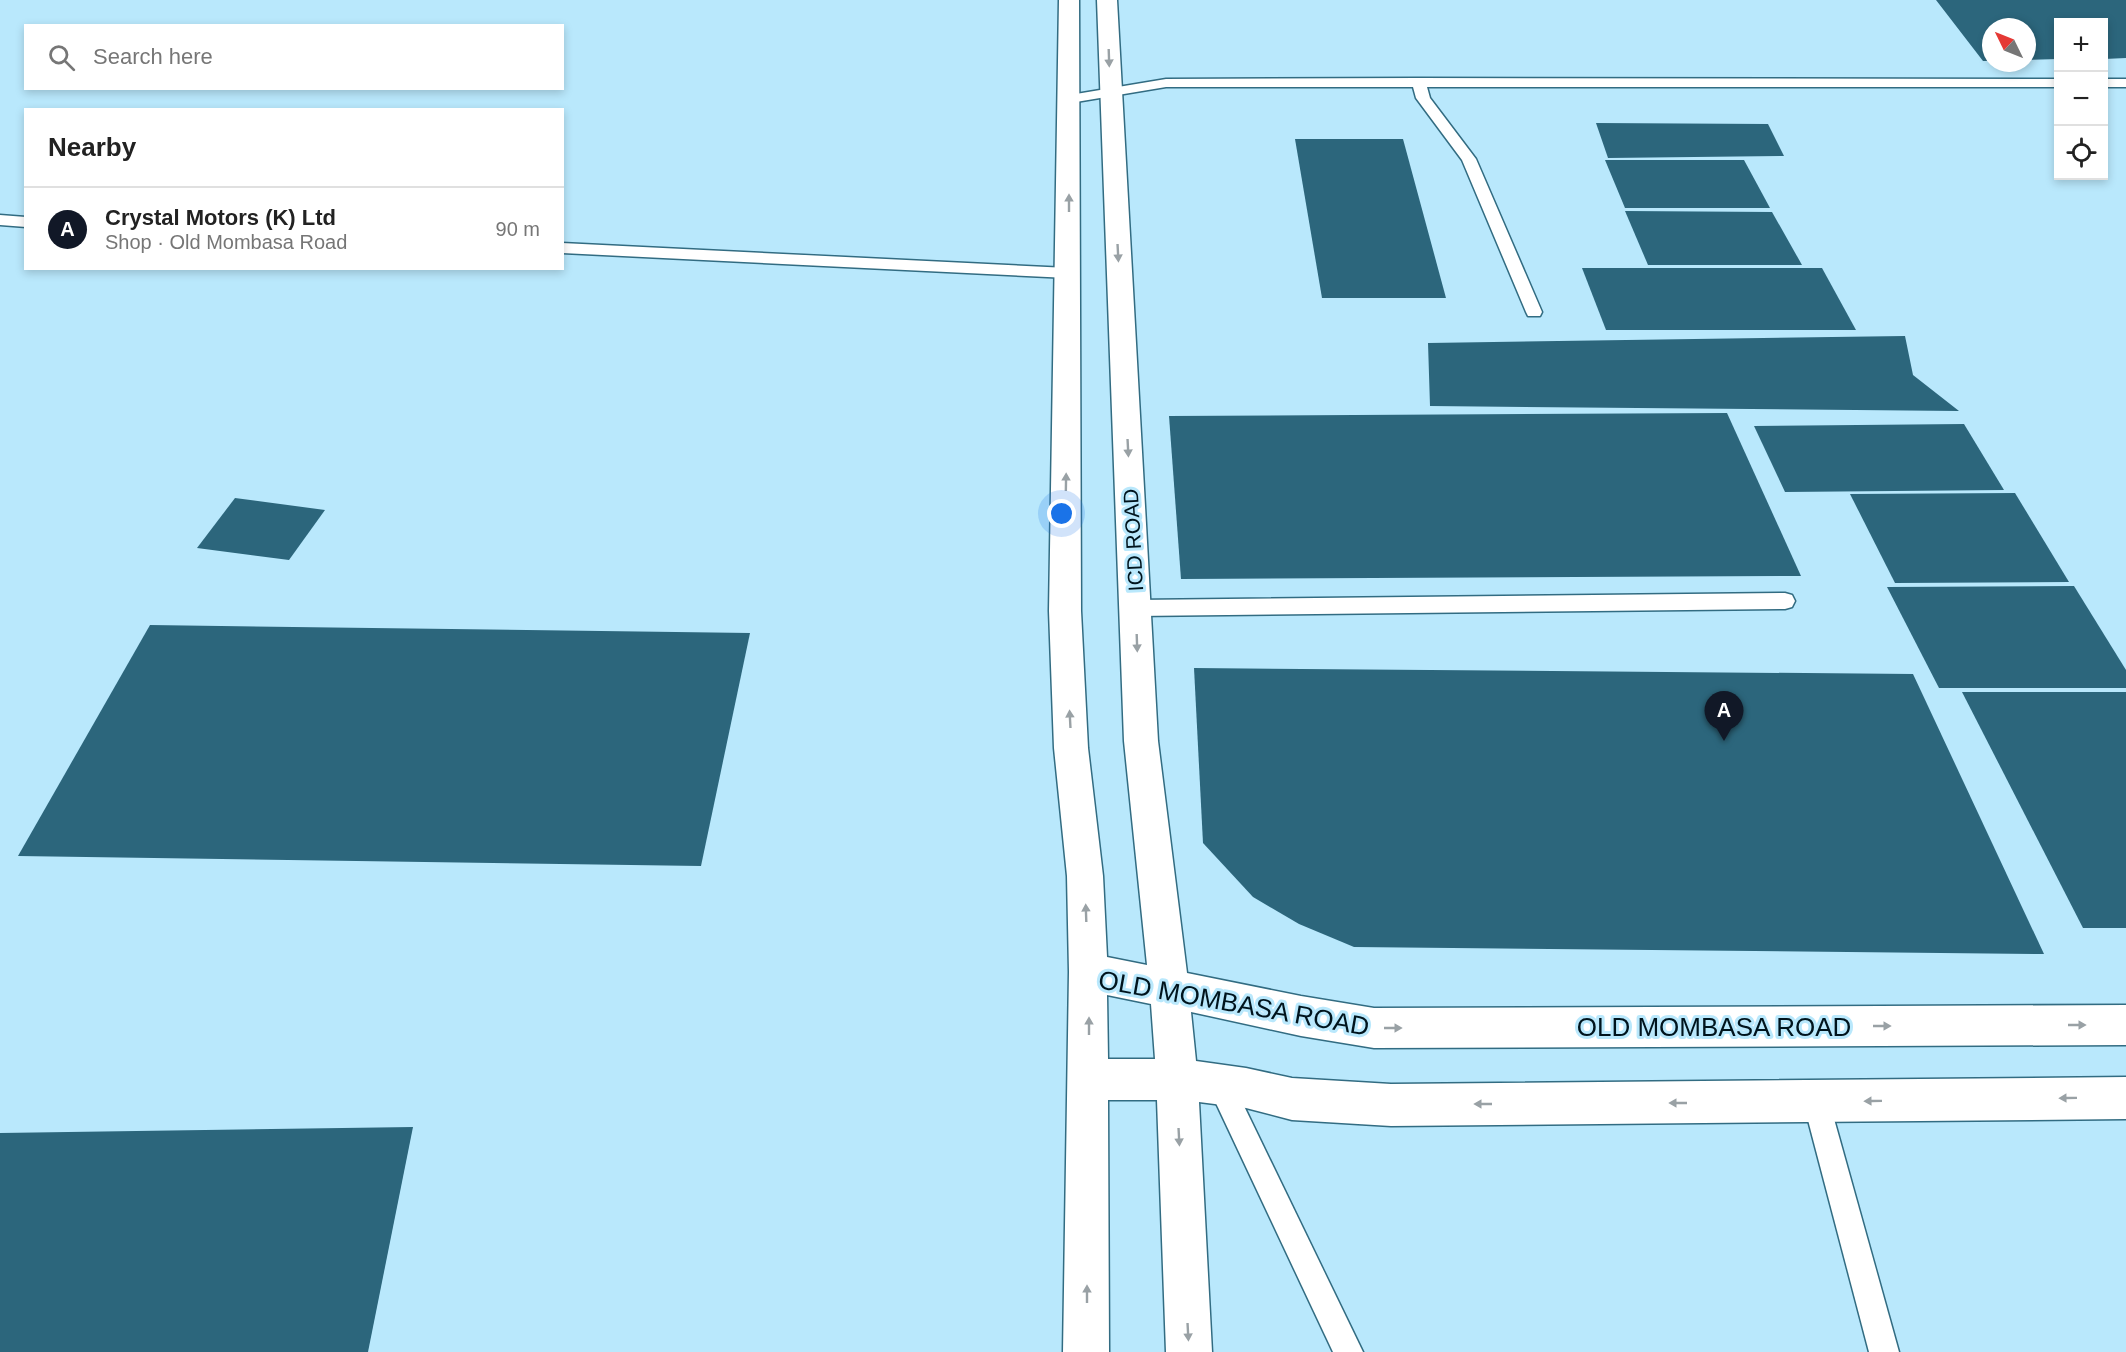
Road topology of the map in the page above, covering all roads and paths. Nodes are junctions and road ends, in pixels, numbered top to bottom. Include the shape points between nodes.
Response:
1 (1069, 0) edge
2 (1107, 0) edge
3 (1418, 82) junction
4 (2054, 83) edge
5 (2108, 83) edge
6 (2126, 83) edge
7 (1110, 94) junction
8 (1070, 99) junction
9 (0, 220) edge
10 (24, 222) edge
11 (564, 248) edge
12 (1068, 273) junction
13 (1534, 312) dead end
14 (1785, 601) dead end
15 (1136, 608) junction
16 (1088, 972) junction
17 (1169, 987) junction
18 (2126, 1025) edge
19 (1177, 1078) junction
20 (1089, 1080) junction
21 (1220, 1084) junction
22 (2126, 1098) edge
23 (1815, 1101) junction
24 (1086, 1352) edge
25 (1189, 1352) edge
26 (1347, 1352) edge
27 (1884, 1352) edge

1 - 8 main road
2 -> 7 main road, ICD ROAD
3 - 4 lane
3 - 7 lane via 1166,83
3 - 13 lane via 1423,98 1468,159
5 - 6 lane
7 - 8 lane
7 -> 15 main road, ICD ROAD
12 -> 8 main road
9 - 10 lane
11 - 12 lane
16 -> 12 main road via 1085,876 1071,748 1065,611
14 - 15 lane
15 -> 17 main road, ICD ROAD via 1141,741
16 - 17 main road, OLD MOMBASA ROAD
20 -> 16 main road, OLD MOMBASA ROAD
17 -> 18 main road, OLD MOMBASA ROAD via 1374,1028
17 - 19 main road, ICD ROAD
19 - 20 main road
19 - 21 main road
19 -> 25 main road, ICD ROAD
24 -> 20 main road, OLD MOMBASA ROAD
23 -> 21 main road via 1391,1105 1292,1100
21 - 26 lane
22 -> 23 main road
23 - 27 lane

